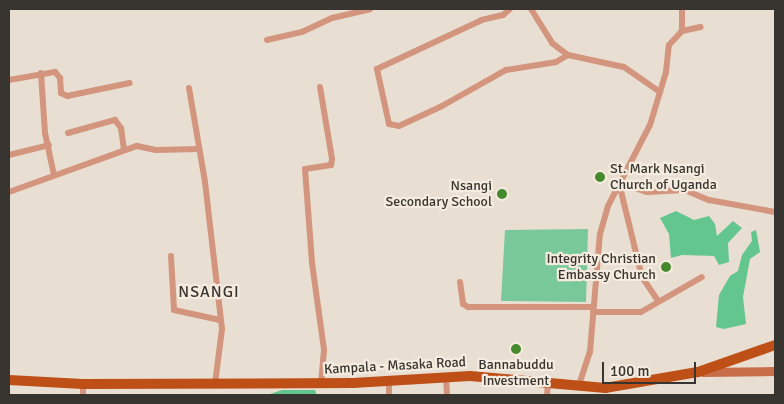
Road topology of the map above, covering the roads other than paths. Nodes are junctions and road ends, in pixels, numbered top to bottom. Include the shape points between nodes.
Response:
1 (370, 9) edge
2 (510, 9) edge
3 (531, 9) edge
4 (682, 9) edge
5 (701, 27) dead end
6 (682, 31) junction
7 (267, 40) dead end
8 (568, 54) junction
9 (40, 73) junction
10 (9, 80) edge
11 (130, 83) dead end
12 (190, 88) dead end
13 (320, 88) dead end
14 (660, 92) junction
15 (68, 133) dead end
16 (49, 145) junction
17 (124, 149) junction
18 (199, 149) junction
19 (9, 155) edge
20 (54, 175) junction
21 (619, 183) junction
22 (9, 192) edge
23 (775, 212) edge
24 (171, 256) dead end
25 (702, 278) dead end
26 (460, 282) dead end
27 (658, 301) junction
28 (593, 310) junction
29 (220, 320) junction
30 (775, 345) edge
31 (698, 372) junction
32 (775, 372) edge
33 (446, 377) junction
34 (9, 380) edge
35 (389, 382) junction
36 (321, 383) junction
37 (548, 383) junction
38 (83, 384) junction
39 (215, 384) junction
40 (579, 385) junction
41 (83, 395) edge
42 (389, 395) edge
43 (447, 395) edge
44 (548, 395) edge

1 - 7 street
2 - 8 street via 503,15 482,20 377,69 389,124 399,126 506,70 556,62
3 - 8 street via 552,43
4 - 6 street
5 - 6 street
6 - 14 street via 669,45
8 - 14 street via 624,66
9 - 10 street
9 - 11 street via 58,74 64,96
9 - 16 street
12 - 18 street
13 - 36 street via 332,159 331,164 305,169 312,263 324,350
14 - 21 street via 646,135
15 - 17 street via 115,120 121,128
16 - 19 street
16 - 20 street
17 - 18 street via 142,145 151,150
17 - 20 street
18 - 29 street
20 - 22 street
21 - 23 street via 647,192 684,190 709,200
21 - 27 street via 642,277
21 - 28 street via 600,234
24 - 29 street via 174,310
25 - 27 street
26 - 28 street via 462,304 468,307
27 - 28 street via 641,312
28 - 40 street via 590,352
29 - 39 street via 223,339
30 - 31 main road, Kampala - Masaka Road
31 - 32 main road
31 - 40 main road, Kampala - Masaka Road via 628,386
33 - 35 main road, Kampala - Masaka Road
33 - 37 main road, Kampala - Masaka Road
33 - 43 street
34 - 38 main road, Kampala - Masaka Road
35 - 36 main road, Kampala - Masaka Road
35 - 42 street
36 - 39 main road, Kampala - Masaka Road
37 - 40 main road, Kampala - Masaka Road
37 - 44 street
38 - 39 main road, Kampala - Masaka Road
38 - 41 street

